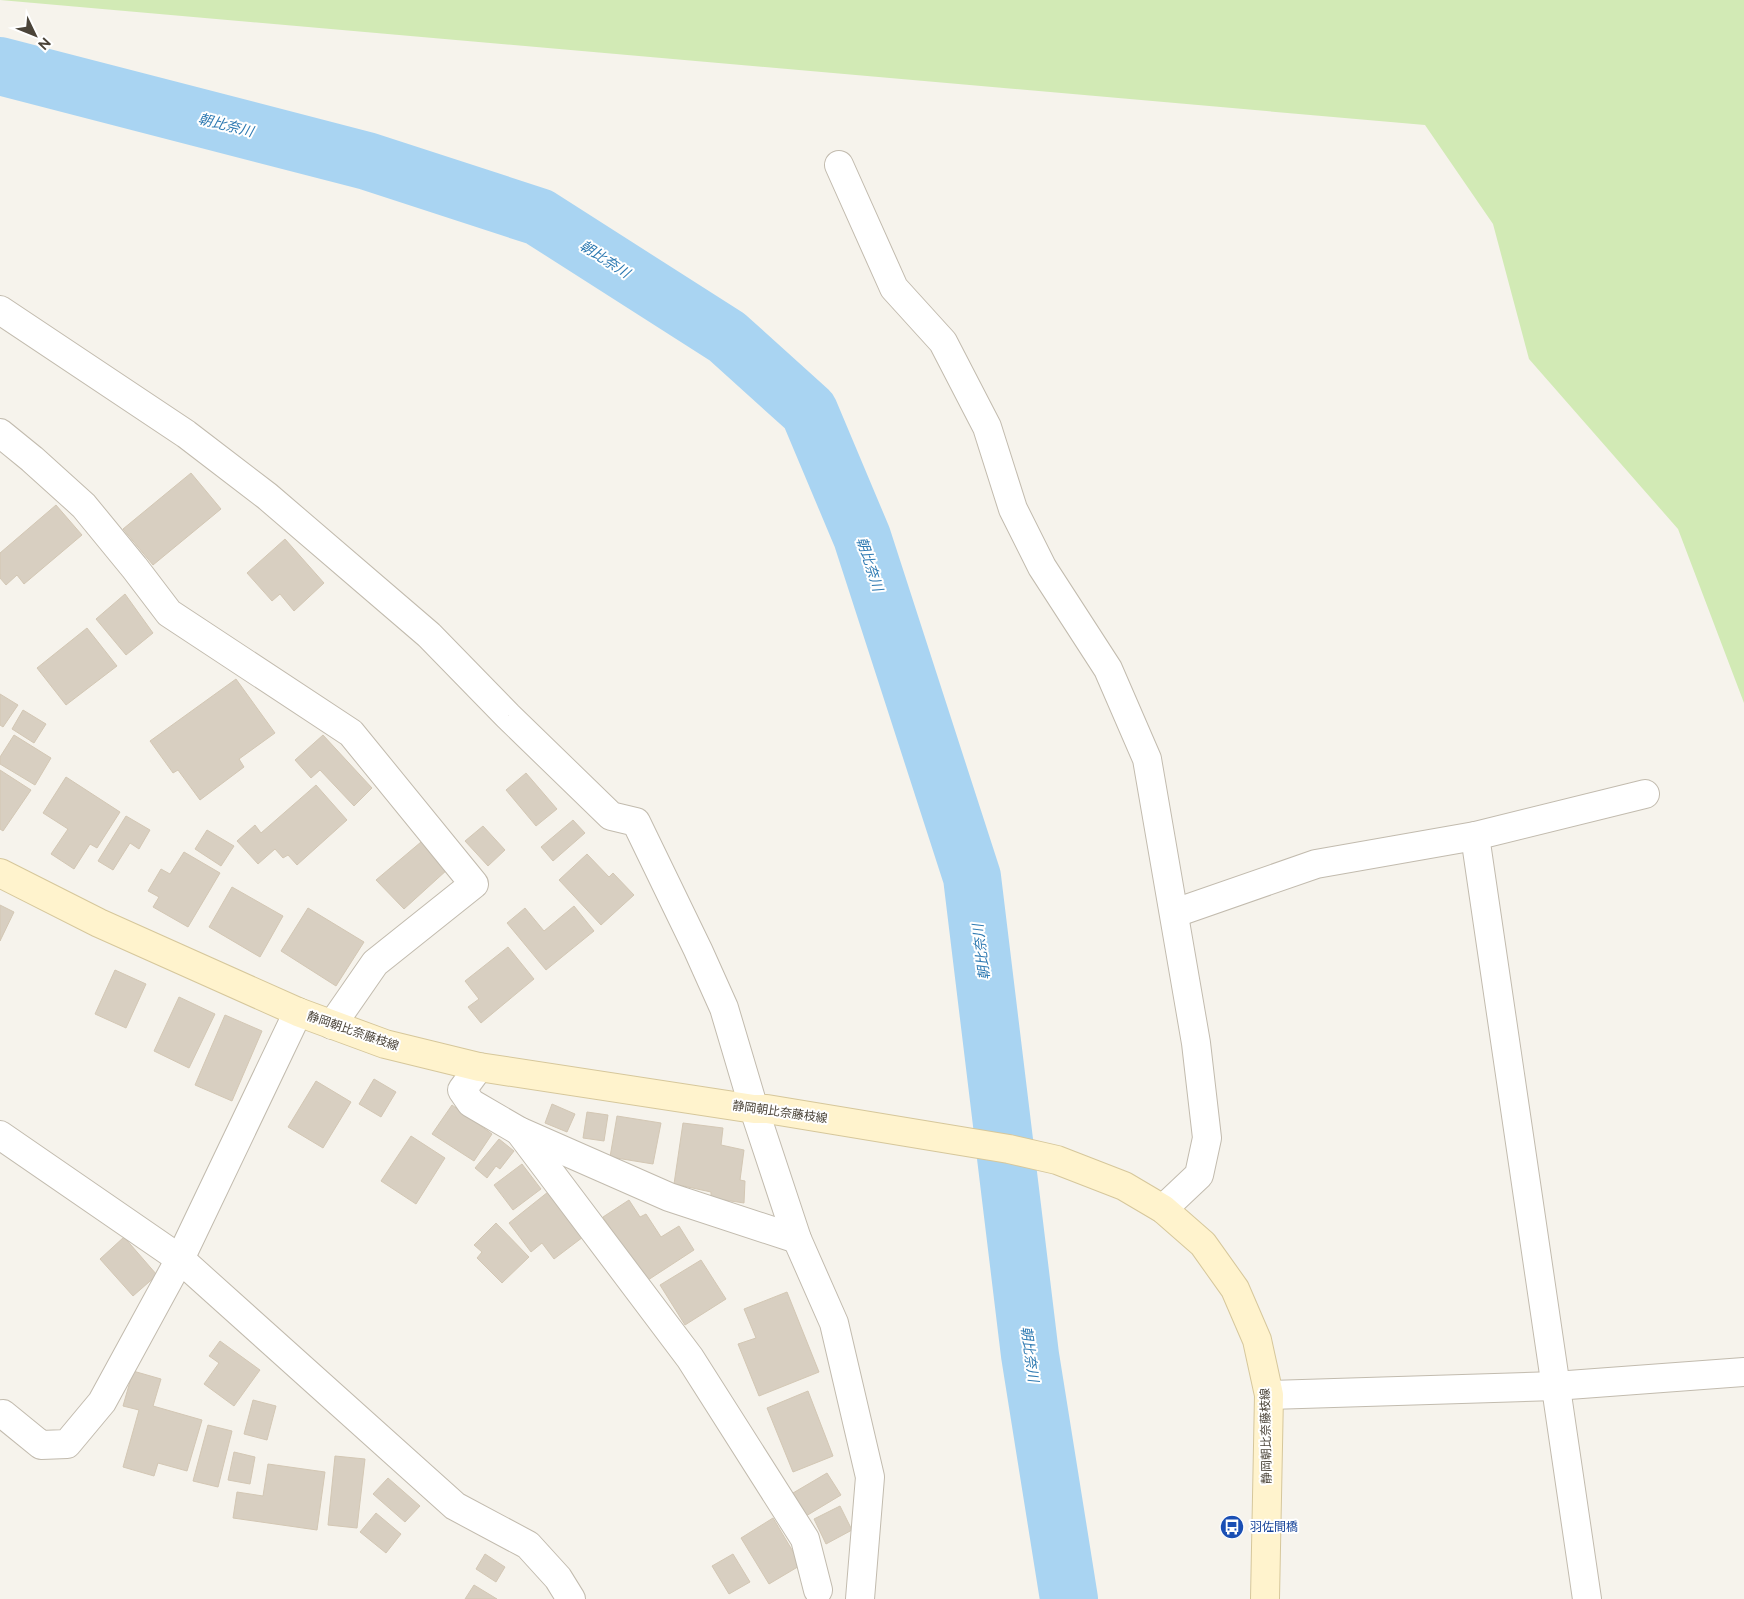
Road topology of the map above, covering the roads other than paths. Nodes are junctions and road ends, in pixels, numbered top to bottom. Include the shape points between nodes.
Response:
1 (839, 165) dead end
2 (0, 310) edge
3 (0, 432) edge
4 (1645, 794) dead end
5 (1475, 836) junction
6 (0, 873) edge
7 (1175, 913) junction
8 (298, 1012) junction
9 (332, 1025) junction
10 (480, 1067) junction
11 (760, 1109) junction
12 (519, 1130) junction
13 (0, 1135) edge
14 (1163, 1209) junction
15 (797, 1239) junction
16 (180, 1259) junction
17 (1744, 1372) edge
18 (1555, 1386) junction
19 (1269, 1395) junction
20 (0, 1414) edge
21 (816, 1596) edge
22 (570, 1599) edge
23 (860, 1599) edge
24 (1265, 1599) edge
25 (1587, 1599) edge

1 - 7 street via 894,288 943,342 987,427 1013,509 1042,567 1108,669 1147,759
2 - 11 street via 186,434 267,496 429,635 611,816 636,822 724,1008
3 - 9 street via 84,506 169,613 351,732 474,884 375,963
4 - 5 street
5 - 7 street via 1316,864
5 - 18 street
6 - 8 main road, 静岡朝比奈藤枝線 via 100,923
7 - 14 street via 1207,1138 1199,1175
8 - 9 main road, 静岡朝比奈藤枝線
8 - 16 street
9 - 10 main road, 静岡朝比奈藤枝線 via 385,1044
10 - 11 main road, 静岡朝比奈藤枝線
10 - 12 street via 462,1090 471,1103
11 - 14 main road, 静岡朝比奈藤枝線 via 1009,1149 1058,1160 1124,1186
11 - 15 street
12 - 15 street via 670,1197
12 - 21 street via 690,1358 805,1539
13 - 16 street
14 - 19 main road, 静岡朝比奈藤枝線 via 1203,1244 1235,1289 1257,1340
15 - 23 street via 834,1323 870,1477
16 - 20 street via 102,1402 67,1444 41,1445
16 - 22 street via 455,1506 528,1544 558,1578
17 - 18 street
18 - 19 street
18 - 25 street
19 - 24 main road, 静岡朝比奈藤枝線

